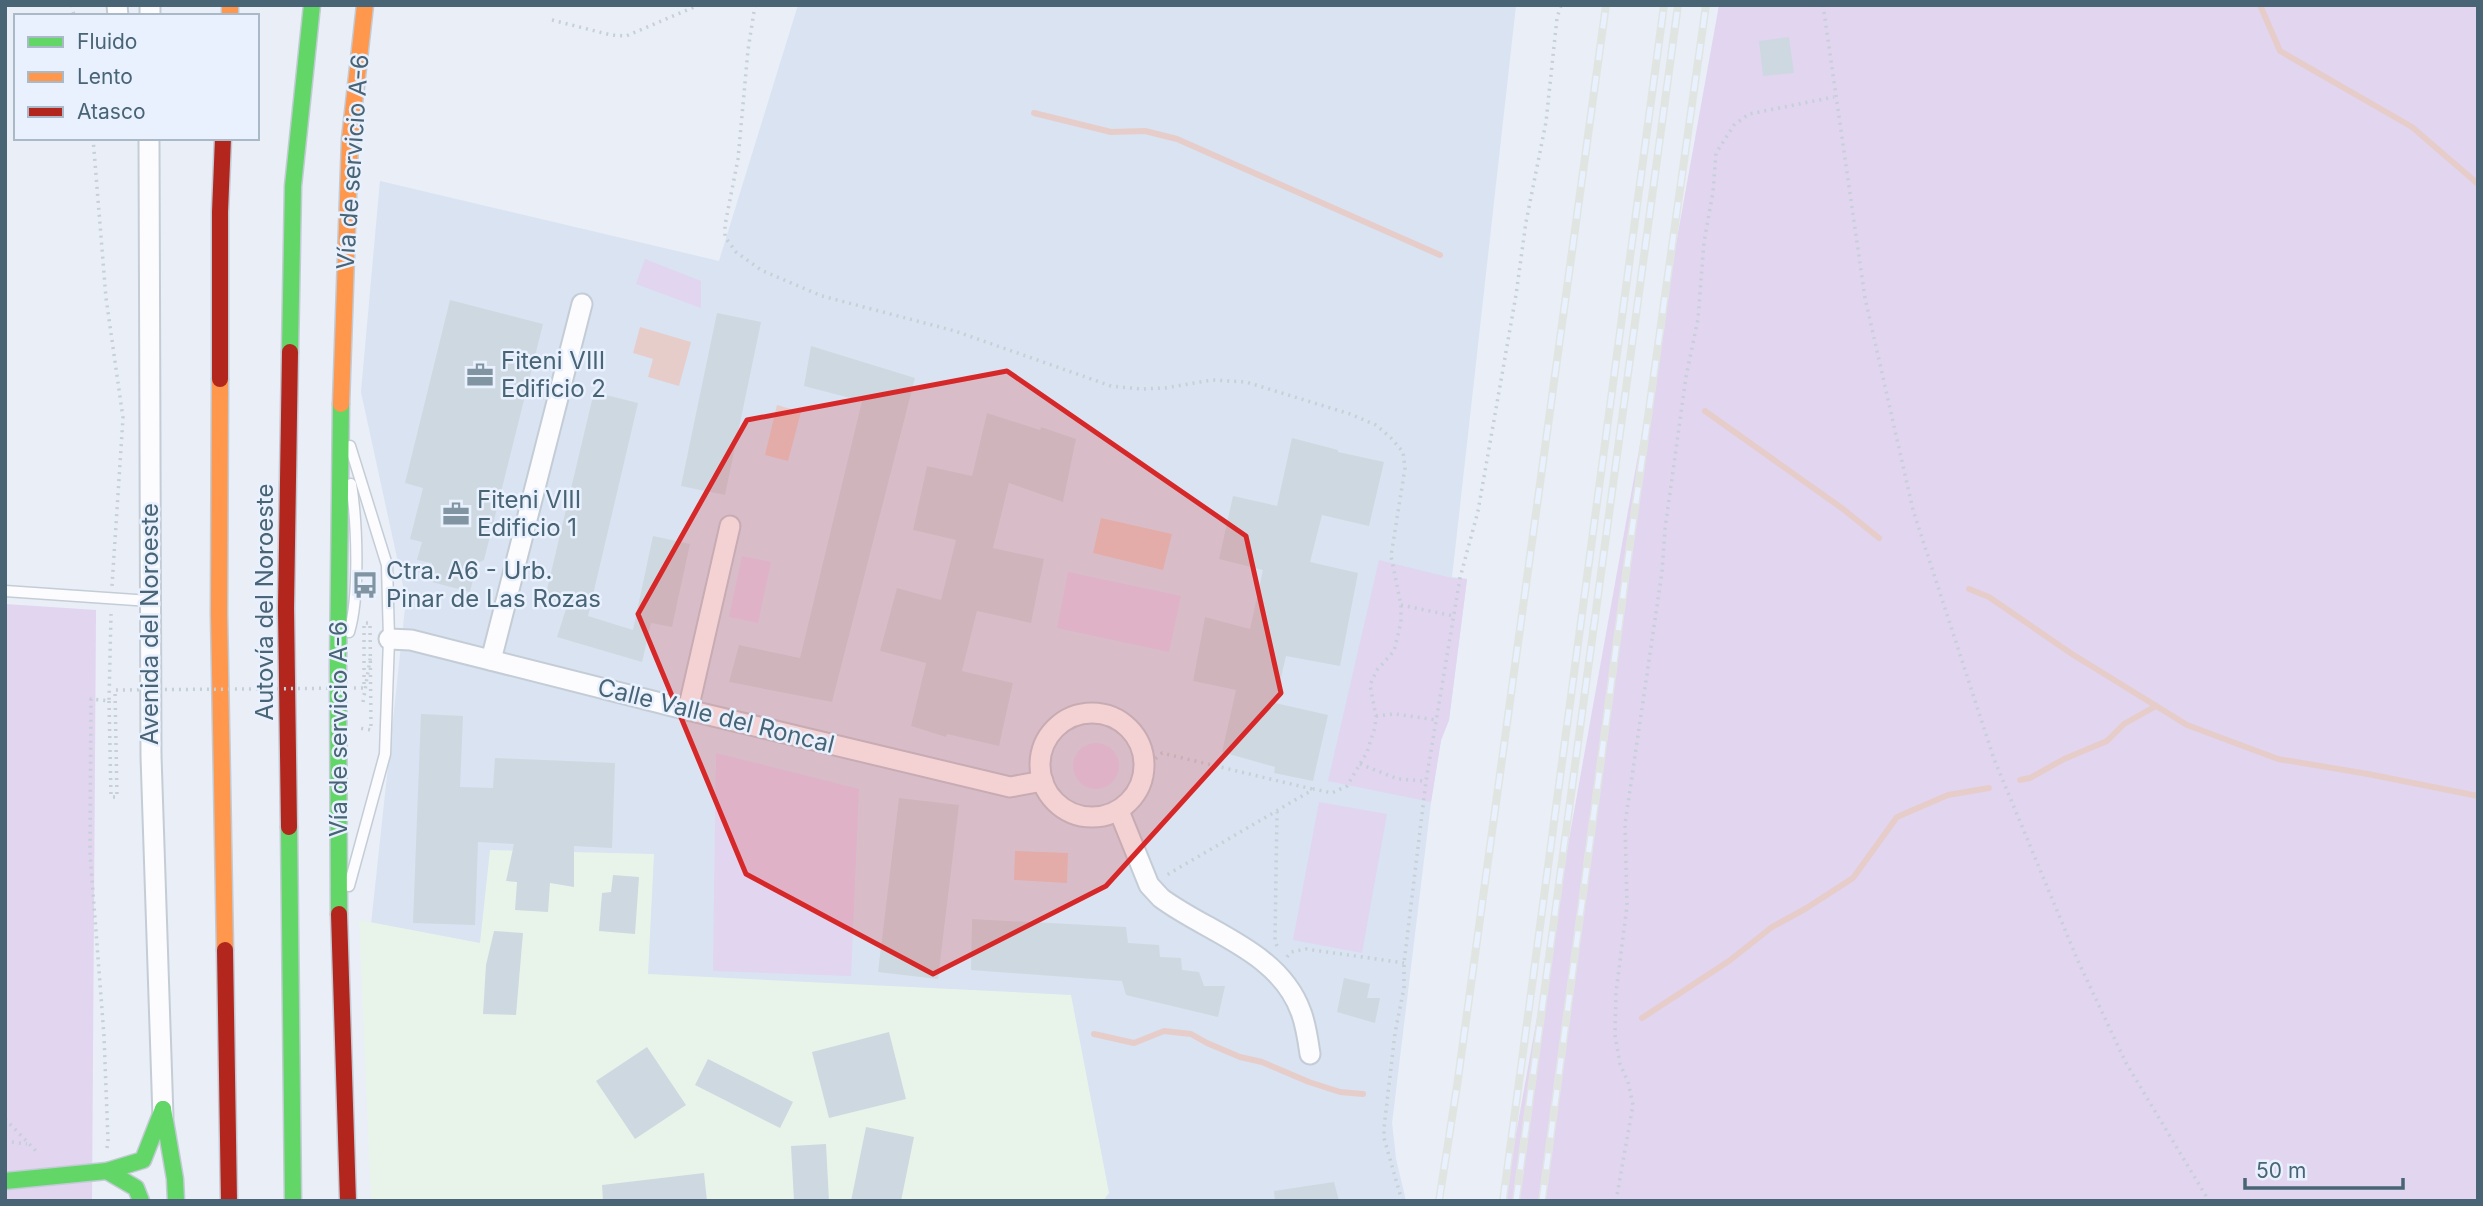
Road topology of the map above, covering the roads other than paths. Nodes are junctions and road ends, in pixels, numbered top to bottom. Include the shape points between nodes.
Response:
1 (312, 5) edge
2 (365, 5) edge
3 (135, 140) edge
4 (149, 140) edge
5 (223, 140) edge
6 (148, 230) junction
7 (582, 304) dead end
8 (341, 416) junction
9 (730, 526) dead end
10 (5, 591) edge
11 (150, 601) junction
12 (389, 639) junction
13 (491, 660) junction
14 (688, 710) junction
15 (1043, 781) junction
16 (1119, 811) junction
17 (339, 920) junction
18 (290, 938) junction
19 (1310, 1054) dead end
20 (163, 1109) junction
21 (104, 1171) junction
22 (309, 1173) dead end
23 (5, 1181) edge
24 (141, 1201) edge
25 (162, 1201) edge
26 (176, 1201) edge
27 (229, 1201) edge
28 (293, 1201) edge
29 (348, 1201) edge

1 - 18 main road, Autovía del Noroeste via 293,186 286,608
2 - 8 main road, Vía de servicio A-6 via 350,139
3 - 6 street
4 - 6 street, Avenida del Noroeste
5 - 27 main road, Autovía del Noroeste via 219,614
6 - 11 street, Avenida del Noroeste
7 - 13 street
8 - 12 lane via 387,565
8 - 17 main road, Vía de servicio A-6
9 - 14 street
10 - 11 lane
11 - 20 street, Avenida del Noroeste
12 - 13 street, Calle Valle del Roncal
12 - 17 lane via 385,754
13 - 14 street, Calle Valle del Roncal
14 - 15 street, Calle Valle del Roncal via 1010,787
15 - 16 street via 1055,801 1074,814 1097,817
15 - 16 street via 1042,751 1058,726 1082,713 1107,715 1123,722 1143,750 1141,785
16 - 19 street via 1149,885 1174,908 1264,961 1280,964 1301,1011
17 - 29 main road, Vía de servicio A-6
18 - 22 main road
18 - 28 main road, Autovía del Noroeste
20 - 21 main road via 143,1160
20 - 25 street
20 - 26 main road
21 - 23 main road
21 - 24 main road via 136,1188

